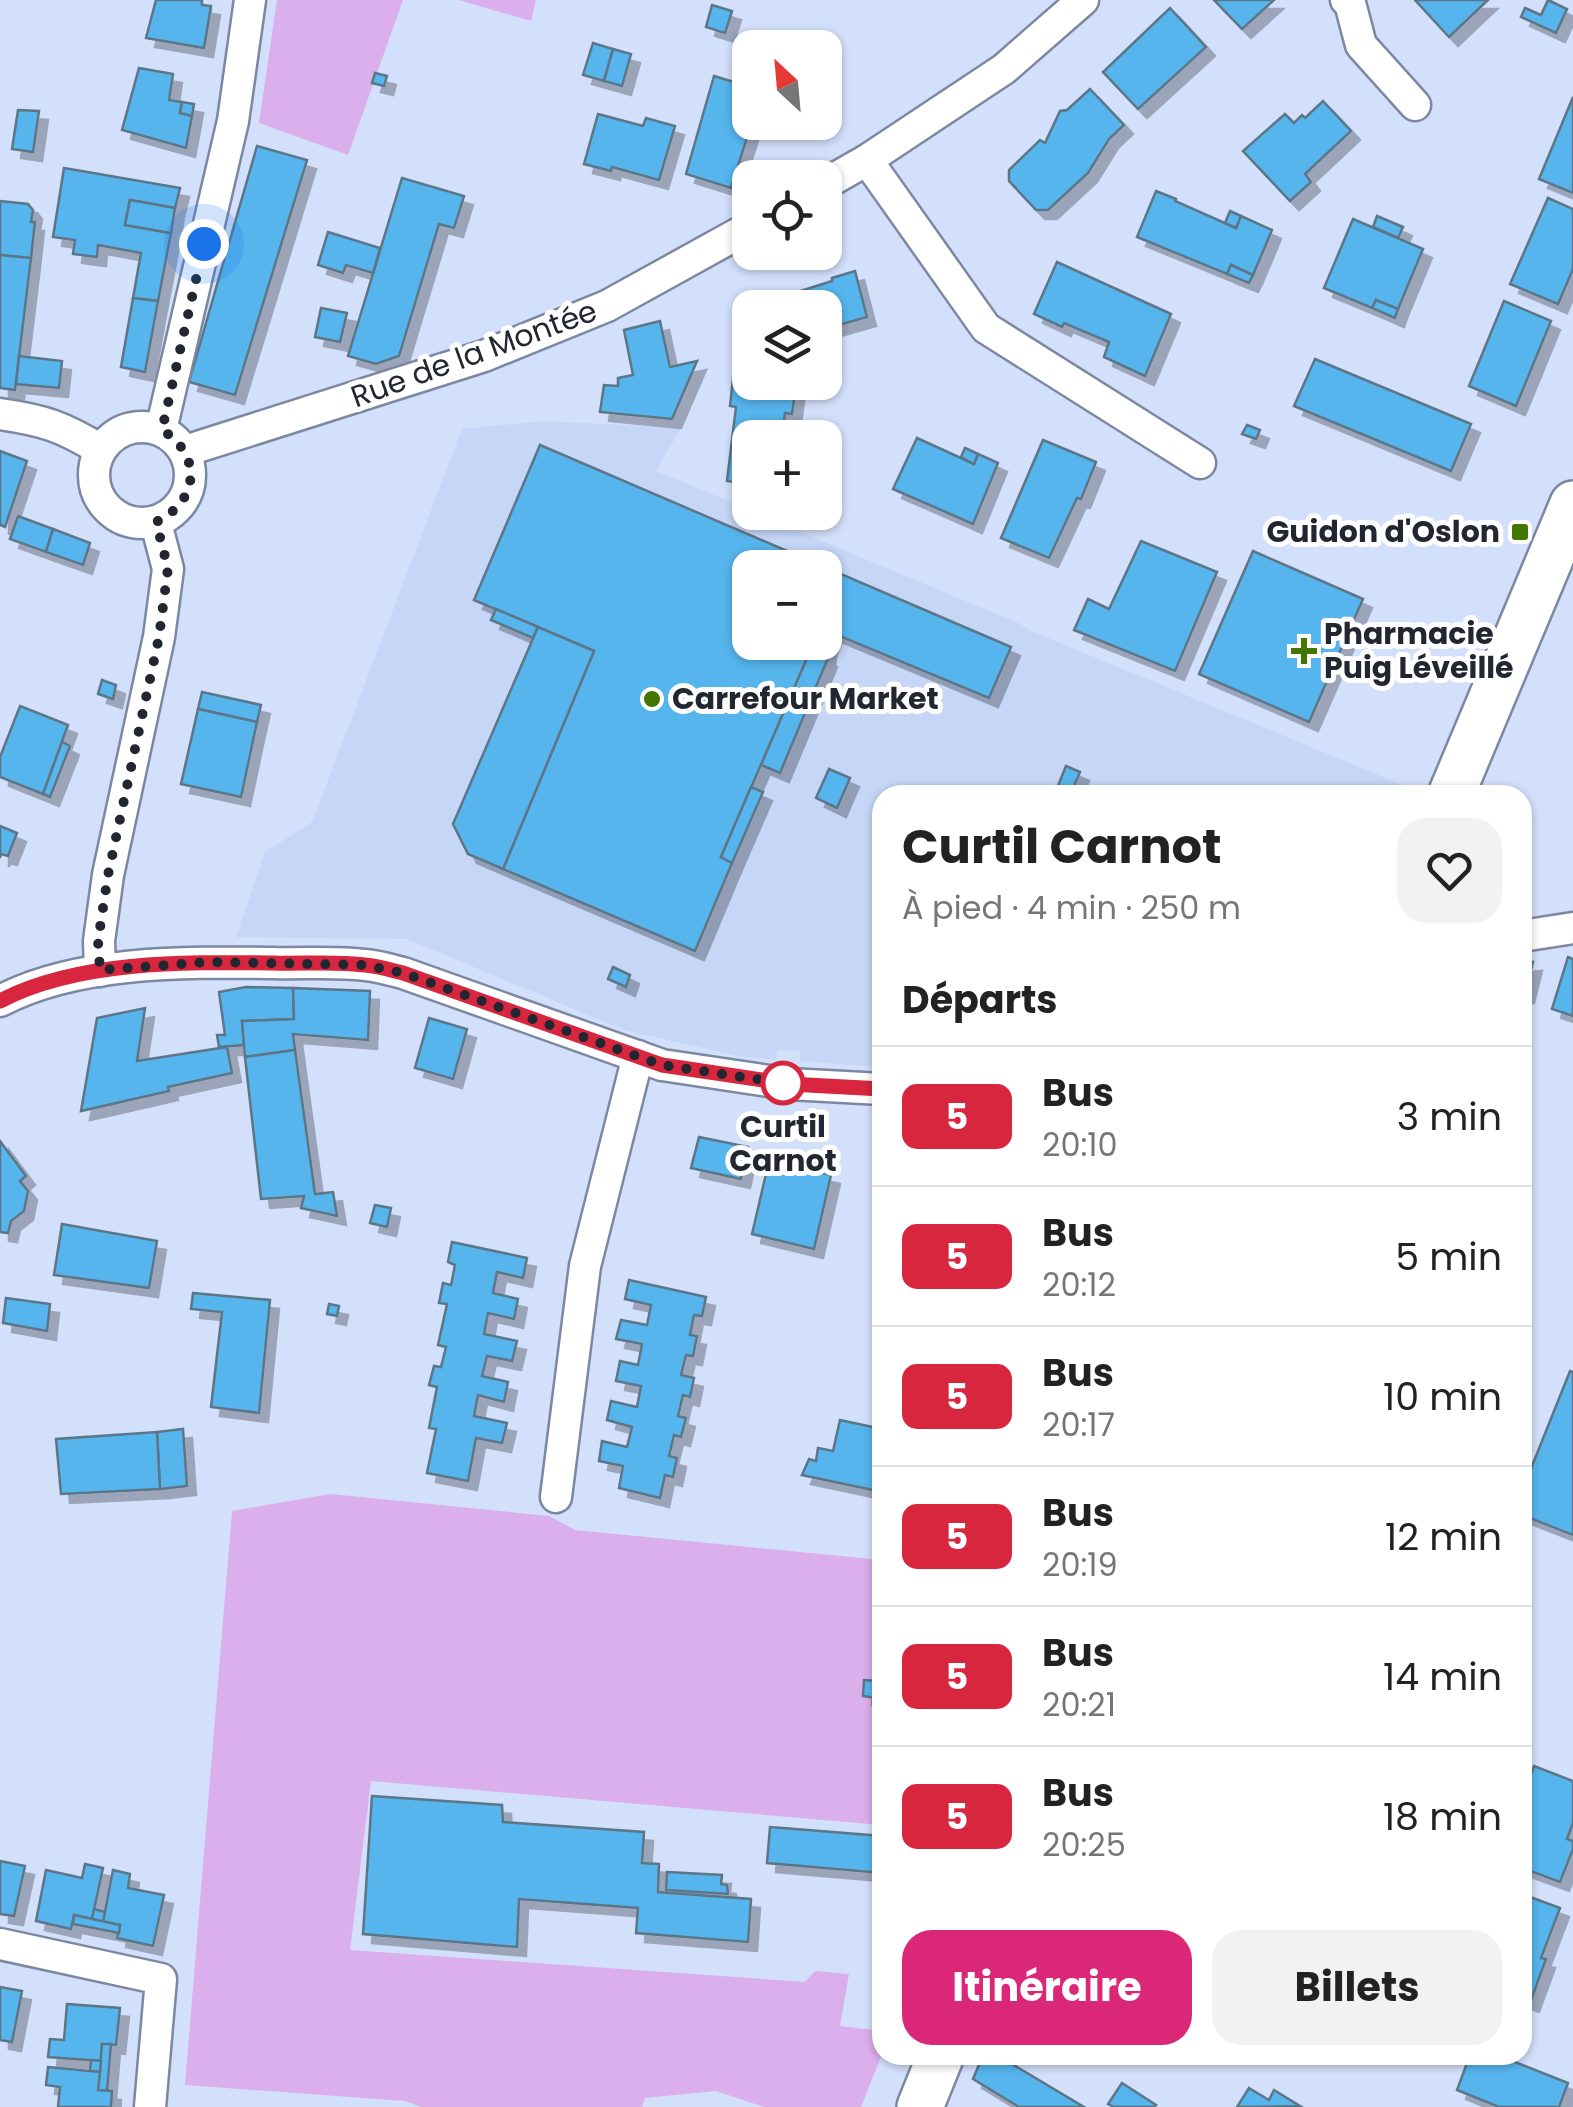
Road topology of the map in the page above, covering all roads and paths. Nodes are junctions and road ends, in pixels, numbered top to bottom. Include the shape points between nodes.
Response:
1 (250, 0) edge
2 (1083, 0) edge
3 (1346, 0) edge
4 (1415, 105) dead end
5 (868, 160) junction
6 (842, 175) edge
7 (732, 237) edge
8 (0, 414) edge
9 (162, 430) junction
10 (101, 450) junction
11 (185, 451) junction
12 (1200, 463) dead end
13 (1573, 504) edge
14 (156, 522) junction
15 (1455, 785) edge
16 (1573, 928) edge
17 (1532, 934) edge
18 (100, 970) junction
19 (0, 1001) edge
20 (638, 1056) junction
21 (872, 1089) edge
22 (556, 1497) dead end
23 (0, 1944) edge
24 (937, 2065) edge
25 (150, 2107) edge
26 (920, 2107) edge

1 - 9 street via 232,120
2 - 5 street via 1004,69
3 - 4 street via 1361,45
5 - 6 street
5 - 12 street via 986,328
7 - 11 street, Rue de la Montée via 607,306 484,356
8 - 10 street via 68,430
9 - 10 street via 134,427
9 - 11 street
10 - 14 street via 94,478 103,505 127,522
11 - 14 street via 188,494
13 - 15 main road
14 - 18 street via 168,568 108,875
16 - 17 street
18 - 19 street
18 - 20 street via 210,962 365,965
20 - 21 street via 789,1084
20 - 22 street via 585,1266
23 - 25 street via 161,1979
24 - 26 main road

